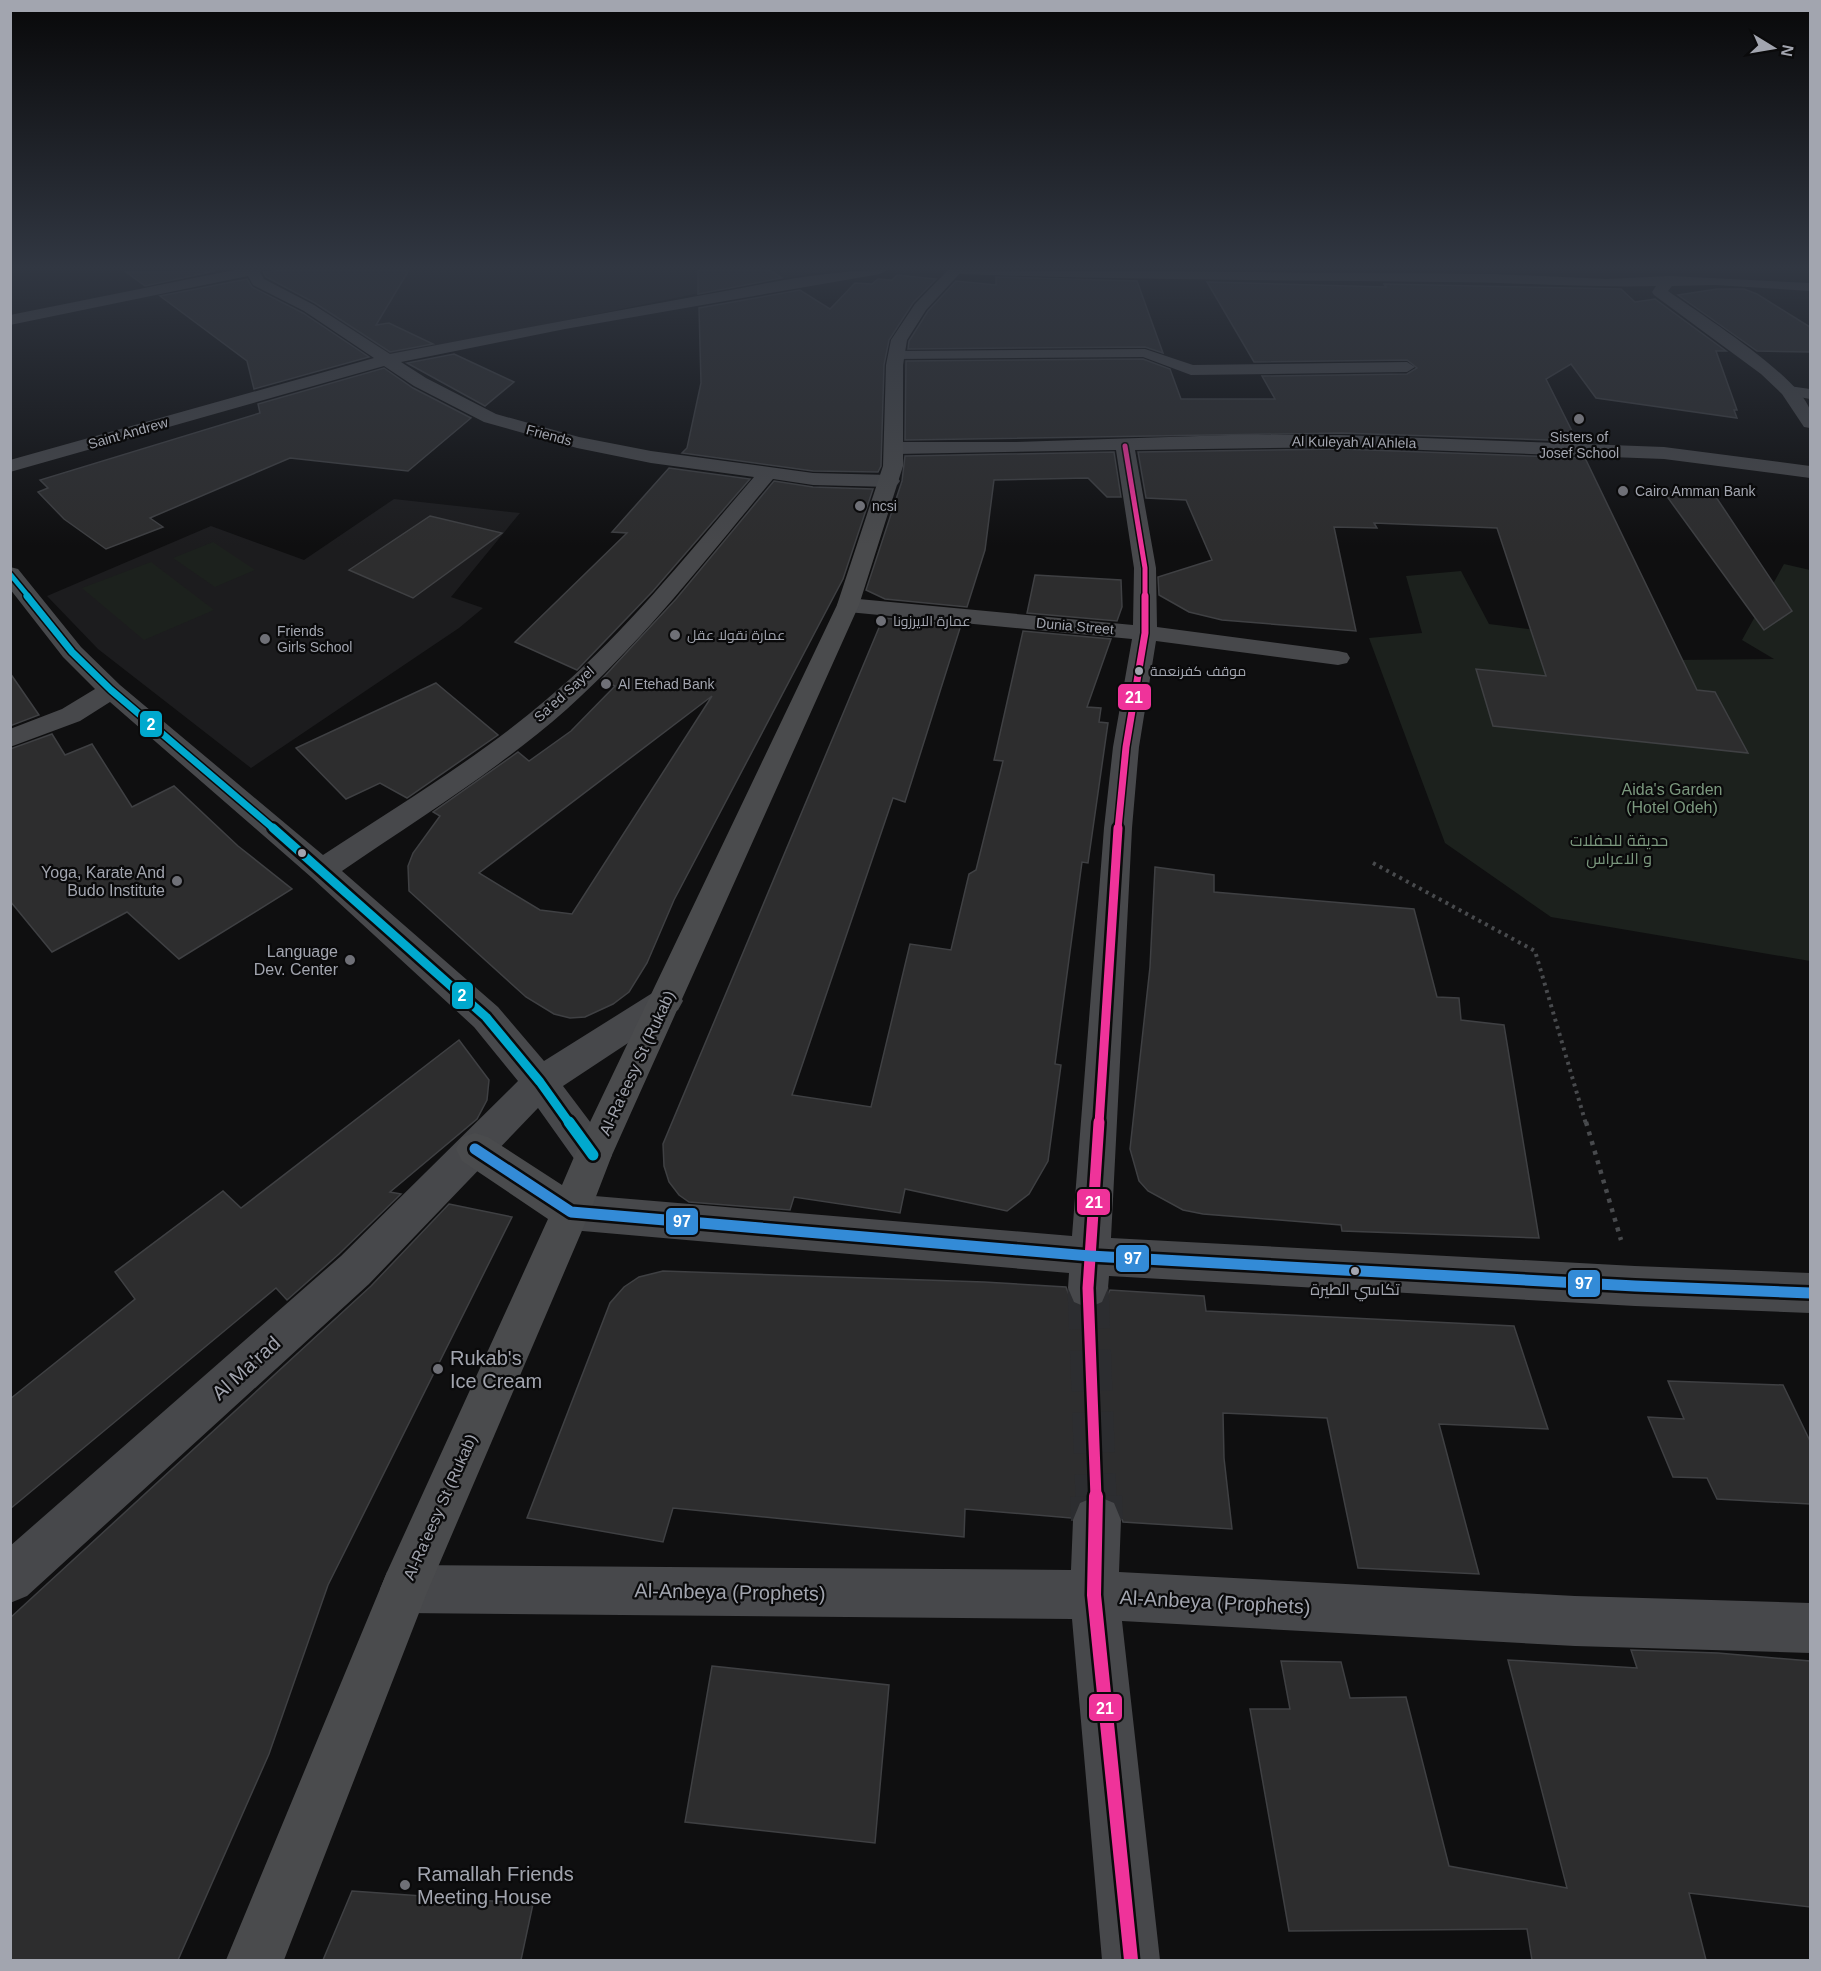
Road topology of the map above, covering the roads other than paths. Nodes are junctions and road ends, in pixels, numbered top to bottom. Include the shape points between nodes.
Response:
1 (379, 362) edge
2 (389, 362) edge
3 (896, 362) edge
4 (1169, 362) edge
5 (1755, 362) edge
6 (1407, 367) dead end
7 (1789, 391) junction
8 (1810, 394) edge
9 (1810, 423) edge
10 (1125, 446) junction
11 (896, 448) junction
12 (10, 466) edge
13 (1810, 472) edge
14 (767, 474) junction
15 (890, 481) junction
16 (10, 573) edge
17 (848, 605) junction
18 (1146, 633) junction
19 (1338, 658) dead end
20 (111, 690) junction
21 (10, 739) edge
22 (322, 870) junction
23 (666, 1001) junction
24 (540, 1082) junction
25 (475, 1149) junction
26 (593, 1155) junction
27 (571, 1212) junction
28 (1089, 1272) junction
29 (1810, 1293) edge
30 (1096, 1520) tunnel mouth
31 (10, 1579) edge
32 (404, 1589) junction
33 (1094, 1595) junction
34 (1810, 1628) edge
35 (255, 1960) edge
36 (1131, 1960) edge

1 - 12 street, Saint Andrew
2 - 14 street, Friends via 490,417 529,430 651,457
3 - 11 main road, Al-Ra'eesy St (Rukab)
4 - 6 lane via 1191,370
5 - 7 street
7 - 8 lane
7 - 9 street
10 - 11 street, Al Kuleyah Al Ahlela
10 - 13 street, Al Kuleyah Al Ahlela via 1341,441 1599,449 1664,453
10 - 18 street via 1145,568
11 - 15 main road, Al-Ra'eesy St (Rukab)
14 - 15 street, Friends
14 - 22 street, Sa’ed Sayel via 624,638 556,704 455,781
15 - 17 main road, Al-Ra'eesy St (Rukab)
16 - 20 street via 72,652
17 - 18 street, Dunia Street
17 - 23 main road, Al-Ra'eesy St (Rukab)
18 - 19 street, Dunia Street
18 - 28 street via 1126,747 1118,828
20 - 21 street via 71,715
20 - 22 street
22 - 24 street via 486,1017
23 - 24 street, Al Ma'rad
23 - 26 main road, Al-Ra'eesy St (Rukab)
24 - 25 street, Al Ma'rad
24 - 26 street
25 - 27 main road
25 - 31 street, Al Ma'rad via 356,1270
26 - 27 main road, Al-Ra'eesy St (Rukab)
27 - 28 street
27 - 32 main road, Al-Ra'eesy St (Rukab)
28 - 29 street
30 - 33 street
32 - 33 street, Al-Anbeya (Prophets)
32 - 35 main road, Al-Ra'eesy St (Rukab)
33 - 34 street, Al-Anbeya (Prophets) via 1575,1621
33 - 36 street

